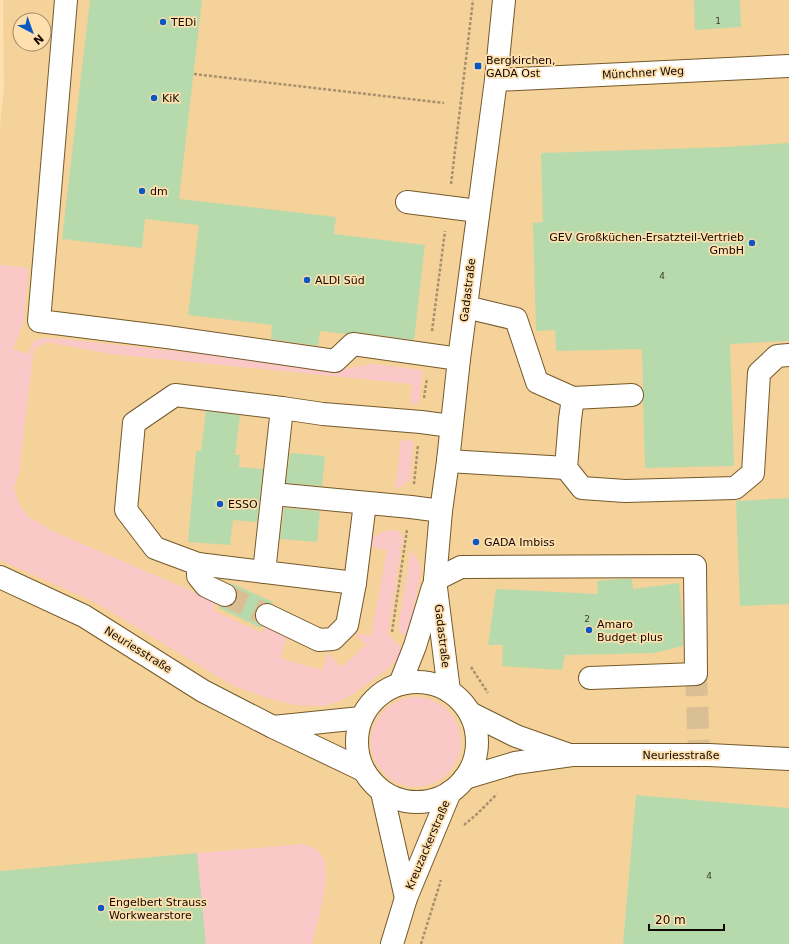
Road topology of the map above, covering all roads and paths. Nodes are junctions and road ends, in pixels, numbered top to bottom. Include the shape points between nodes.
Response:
1 (66, 0) edge
2 (504, 0) edge
3 (789, 66) edge
4 (194, 74) dead end
5 (496, 80) junction
6 (444, 103) dead end
7 (407, 202) dead end
8 (478, 211) junction
9 (466, 307) junction
10 (789, 356) edge
11 (459, 359) junction
12 (632, 395) dead end
13 (573, 398) junction
14 (282, 408) junction
15 (451, 426) junction
16 (448, 460) junction
17 (566, 468) junction
18 (272, 494) junction
19 (365, 503) junction
20 (441, 511) junction
21 (198, 564) junction
22 (264, 572) junction
23 (0, 577) edge
24 (435, 580) junction
25 (355, 583) junction
26 (225, 596) tunnel mouth
27 (267, 615) tunnel mouth
28 (590, 678) dead end
29 (400, 684) junction
30 (449, 691) junction
31 (470, 713) junction
32 (361, 718) junction
33 (273, 727) junction
34 (572, 756) junction
35 (789, 759) edge
36 (363, 770) junction
37 (458, 785) junction
38 (382, 792) junction
39 (406, 898) junction
40 (392, 944) edge

1 - 11 street via 39,321 336,361 353,344
2 - 5 street, Gadastraße
3 - 5 street, Münchner Weg
4 - 6 path
5 - 8 street, Gadastraße
7 - 8 street
8 - 9 street, Gadastraße
9 - 11 street, Gadastraße
9 - 13 street via 516,319 537,382
10 - 17 street via 777,356 759,373 754,473 735,488 625,492 582,488
11 - 15 street, Gadastraße
12 - 13 street
13 - 17 street
14 - 15 street
14 - 18 street
14 - 21 street via 175,395 134,423 126,510 155,548
15 - 16 street, Gadastraße
16 - 17 street
16 - 20 street, Gadastraße
18 - 19 street
18 - 22 street
19 - 20 street
19 - 25 street
20 - 24 street, Gadastraße
21 - 22 street
21 - 26 street via 198,576 206,586
22 - 25 street
23 - 33 street, Neuriesstraße via 84,616 203,691
24 - 28 street via 461,568 694,566 696,674
24 - 29 street, Gadastraße via 415,646
24 - 30 street, Gadastraße
25 - 27 street via 347,625 334,639 319,640
29 - 30 street via 420,682
29 - 32 street via 384,692
30 - 31 street
31 - 34 street, Neuriesstraße via 516,736
31 - 37 street via 476,729 477,746 473,763
32 - 33 street
32 - 36 street via 356,744
33 - 36 street, Neuriesstraße
34 - 35 street, Neuriesstraße via 709,755
34 - 37 street, Neuriesstraße via 515,763
36 - 38 street
37 - 38 street via 434,800 416,802 398,800
37 - 39 street, Kreuzackerstraße
38 - 39 street, Kreuzackerstraße
39 - 40 street, Kreuzackerstraße

